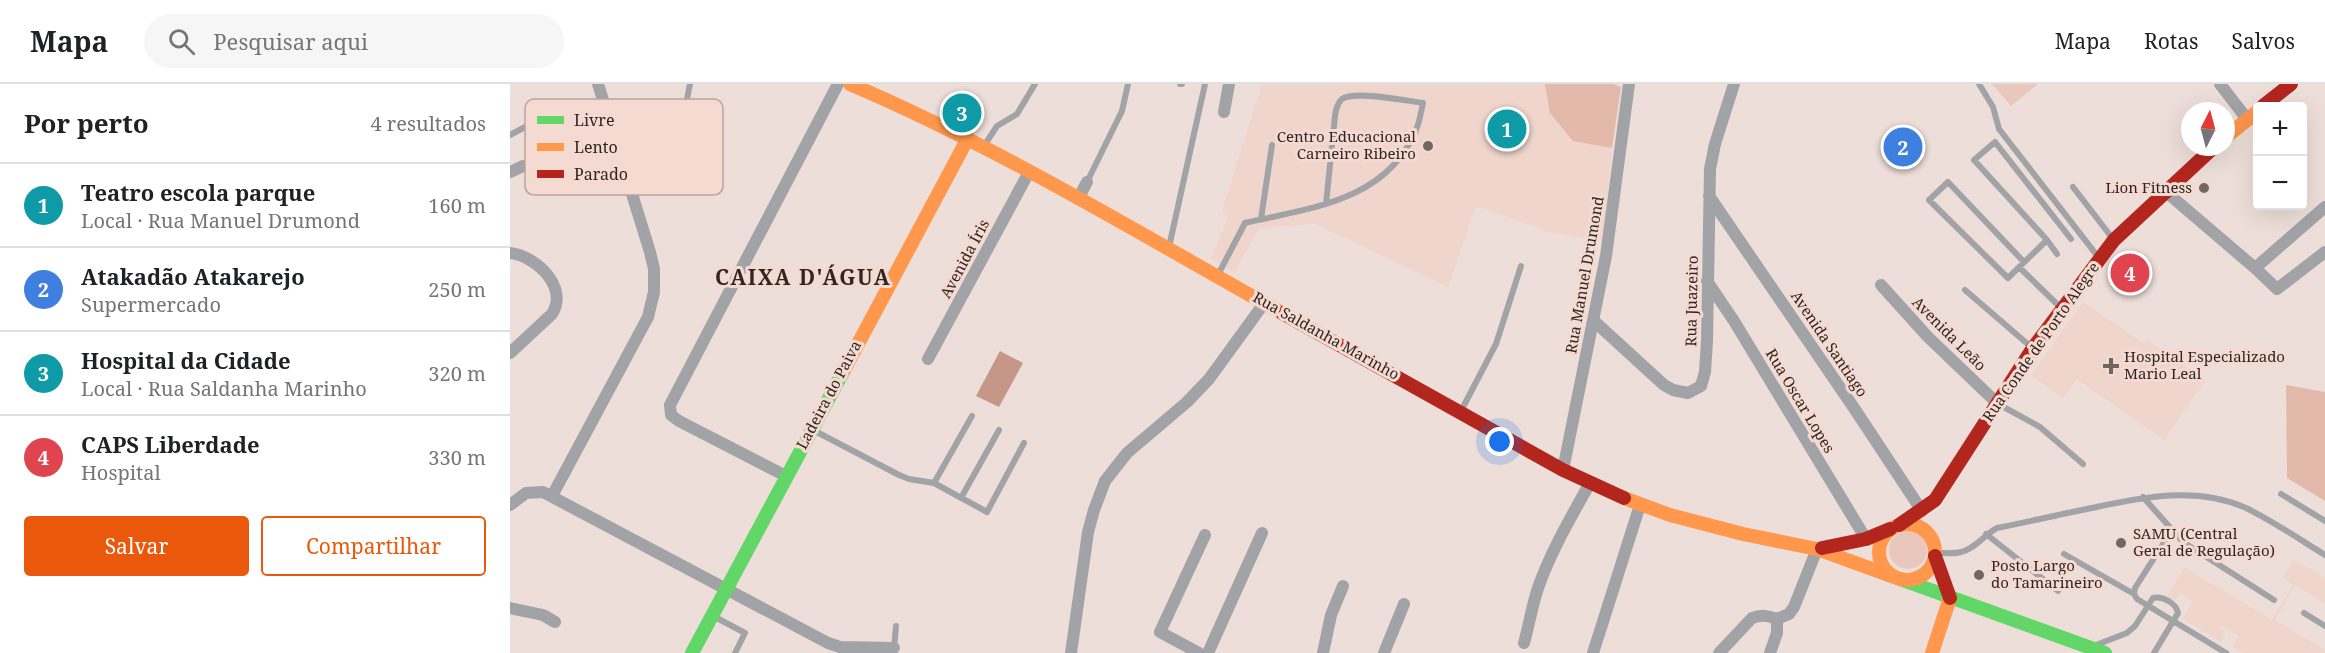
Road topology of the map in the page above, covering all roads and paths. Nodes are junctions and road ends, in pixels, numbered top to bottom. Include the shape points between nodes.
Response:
1 (598, 84) edge
2 (690, 84) edge
3 (838, 84) edge
4 (850, 84) edge
5 (1035, 84) edge
6 (1128, 84) edge
7 (1205, 84) edge
8 (1229, 84) edge
9 (1629, 84) edge
10 (1734, 84) edge
11 (1979, 84) edge
12 (2220, 84) edge
13 (2291, 84) edge
14 (603, 99) edge
15 (687, 99) edge
16 (2268, 102) edge
17 (1224, 112) dead end
18 (2252, 115) edge
19 (525, 127) edge
20 (2235, 129) edge
21 (510, 135) edge
22 (968, 138) junction
23 (1272, 146) dead end
24 (984, 147) junction
25 (2204, 156) edge
26 (523, 166) dead end
27 (510, 172) edge
28 (1029, 172) junction
29 (1087, 182) joint
30 (2073, 187) dead end
31 (2165, 191) junction
32 (632, 195) edge
33 (1709, 196) junction
34 (1078, 199) junction
35 (1326, 204) junction
36 (2325, 207) edge
37 (1261, 219) junction
38 (2071, 239) dead end
39 (2047, 240) junction
40 (2114, 240) junction
41 (1168, 249) junction
42 (510, 252) edge
43 (2325, 252) edge
44 (2057, 254) dead end
45 (2099, 259) junction
46 (2022, 265) junction
47 (1521, 266) dead end
48 (2255, 268) junction
49 (1217, 276) junction
50 (1707, 281) junction
51 (1881, 285) dead end
52 (1965, 290) dead end
53 (1265, 302) junction
54 (2062, 308) junction
55 (1594, 321) junction
56 (2033, 348) junction
57 (510, 353) edge
58 (928, 359) dead end
59 (1997, 403) junction
60 (1460, 412) junction
61 (972, 416) dead end
62 (811, 428) junction
63 (999, 430) dead end
64 (1024, 443) dead end
65 (2082, 464) dead end
66 (1563, 470) junction
67 (786, 476) junction
68 (934, 483) junction
69 (1590, 483) junction
70 (2281, 494) dead end
71 (552, 496) junction
72 (2143, 497) junction
73 (961, 498) junction
74 (1935, 500) junction
75 (510, 505) edge
76 (1640, 505) junction
77 (1922, 511) junction
78 (2325, 521) edge
79 (1896, 526) junction
80 (2172, 530) junction
81 (1262, 534) dead end
82 (1986, 534) junction
83 (1205, 535) dead end
84 (1866, 539) junction
85 (1817, 549) junction
86 (1935, 553) junction
87 (2064, 554) dead end
88 (2325, 555) edge
89 (1897, 578) junction
90 (1343, 586) dead end
91 (726, 590) junction
92 (2058, 591) dead end
93 (2134, 594) junction
94 (1950, 598) junction
95 (2274, 600) dead end
96 (1404, 604) dead end
97 (2148, 606) junction
98 (510, 608) edge
99 (2304, 613) dead end
100 (712, 616) junction
101 (1777, 619) junction
102 (2174, 621) junction
103 (555, 622) dead end
104 (896, 626) dead end
105 (2325, 626) edge
106 (1524, 643) dead end
107 (2090, 647) junction
108 (894, 648) joint
109 (692, 653) edge
110 (735, 653) edge
111 (1071, 653) edge
112 (1199, 653) edge
113 (1208, 653) edge
114 (1323, 653) edge
115 (1384, 653) edge
116 (1593, 653) edge
117 (1719, 653) edge
118 (1770, 653) edge
119 (1932, 653) edge
120 (2105, 653) edge
121 (2154, 653) edge
122 (2226, 653) edge

1 - 14 street
2 - 15 lane
3 - 67 street via 670,405 671,415 679,421
4 - 22 main road, Rua Saldanha Marinho
5 - 24 lane via 1017,114 996,126
6 - 29 lane via 1122,111
7 - 41 lane
8 - 17 street
9 - 55 street, Rua Manuel Drumond via 1613,213
10 - 33 street, Rua Juazeiro via 1715,144
11 - 45 lane via 1993,108 1999,129
12 - 18 street
13 - 16 main road
18 - 20 main road
19 - 21 lane
22 - 24 main road, Rua Saldanha Marinho
22 - 62 main road, Ladeira do Paiva
23 - 37 lane
24 - 28 main road, Rua Saldanha Marinho
25 - 31 main road, Rua Conde de Porto Alegre
26 - 27 street
28 - 34 main road, Rua Saldanha Marinho
28 - 58 street, Avenida Íris
29 - 34 street
30 - 40 lane
31 - 40 main road, Rua Conde de Porto Alegre
31 - 48 street
32 - 71 street via 654,269 652,304 641,333
33 - 50 street, Rua Juazeiro
33 - 77 street, Avenida Santiago
34 - 41 main road, Rua Saldanha Marinho
35 - 35 lane via 1356,193 1390,168 1417,129 1423,103 1360,96 1342,99 1335,116
35 - 37 lane
36 - 48 street
37 - 49 lane via 1245,223
38 - 39 lane via 1995,142 1974,160
39 - 44 lane
39 - 46 lane
40 - 45 main road, Rua Conde de Porto Alegre
41 - 49 main road, Rua Saldanha Marinho
42 - 57 street via 538,265 558,300 552,314
43 - 48 street via 2277,289
45 - 54 main road, Rua Conde de Porto Alegre
46 - 46 lane via 1948,182 1929,200 2008,278
46 - 54 lane
47 - 60 lane via 1496,344
49 - 53 main road, Rua Saldanha Marinho
50 - 55 street, Rua Juazeiro via 1706,372 1701,386 1692,392 1679,392 1664,385
50 - 84 street, Rua Oscar Lopes
51 - 59 street, Avenida Leão
52 - 56 lane
53 - 60 main road, Rua Saldanha Marinho
53 - 111 street via 1209,379 1127,453 1105,481 1089,532
54 - 56 main road, Rua Conde de Porto Alegre
55 - 66 street, Rua Manuel Drumond
56 - 59 main road, Rua Conde de Porto Alegre
59 - 65 lane via 2040,427
59 - 74 main road, Rua Conde de Porto Alegre
60 - 66 main road, Rua Saldanha Marinho
61 - 68 lane
62 - 67 main road, Ladeira do Paiva
62 - 68 lane via 909,479
63 - 73 lane
64 - 73 lane via 987,512
66 - 69 main road, Rua Saldanha Marinho
67 - 91 main road, Ladeira do Paiva
68 - 73 lane
69 - 76 main road, Rua Saldanha Marinho
69 - 106 street via 1548,563
70 - 78 lane
71 - 75 street via 526,493
71 - 91 street
72 - 80 lane
72 - 82 lane via 1997,528
72 - 88 lane via 2197,496 2224,501 2264,518
74 - 77 main road, Rua Conde de Porto Alegre
74 - 86 main road
76 - 85 main road, Rua Saldanha Marinho via 1703,525
76 - 116 street
77 - 79 main road, Rua Conde de Porto Alegre
79 - 84 main road, Rua Saldanha Marinho
79 - 86 main road via 1916,525 1923,529 1933,542
79 - 89 main road via 1881,540 1879,548 1882,564
80 - 93 lane
80 - 95 lane via 2183,542
81 - 113 street
82 - 86 lane via 1968,550
82 - 92 lane
83 - 112 street via 1160,632
84 - 85 main road, Rua Saldanha Marinho
85 - 89 main road, Rua Saldanha Marinho
85 - 101 street via 1794,607 1790,614
86 - 89 main road via 1923,575
86 - 94 main road
87 - 93 lane
89 - 94 main road, Rua Saldanha Marinho
90 - 114 street via 1330,615
91 - 100 main road, Ladeira do Paiva
91 - 108 street via 828,643 840,647
93 - 97 lane
94 - 107 main road, Rua Saldanha Marinho
94 - 119 main road
96 - 115 street
97 - 102 lane
97 - 102 lane via 2161,597 2175,606 2178,613
97 - 107 lane via 2127,633
98 - 103 street via 543,615
99 - 105 lane
100 - 109 main road, Ladeira do Paiva
100 - 110 lane via 745,633
101 - 117 street via 1767,615 1752,618
101 - 118 street
102 - 121 lane
102 - 122 lane
104 - 108 lane
107 - 120 main road, Rua Saldanha Marinho

